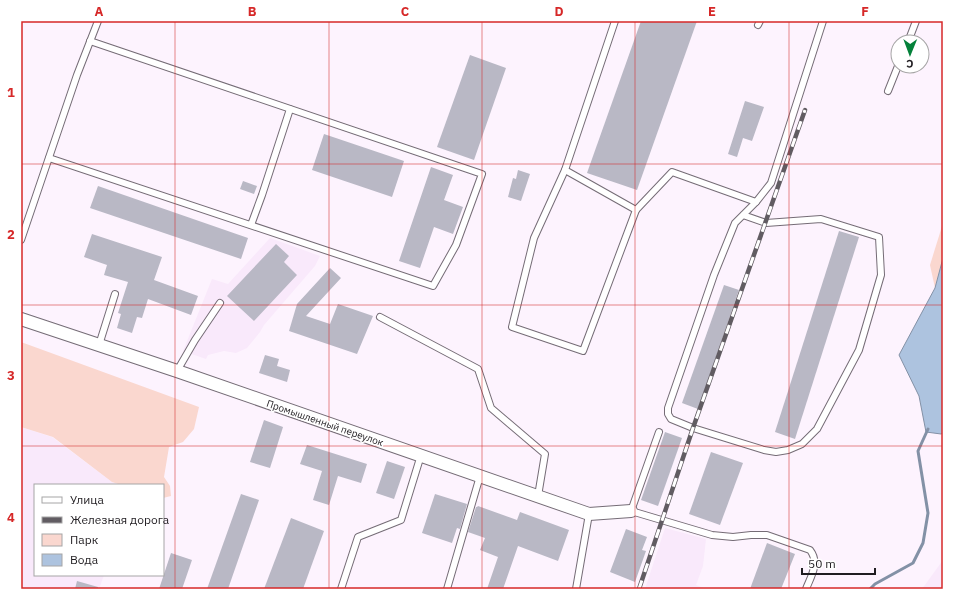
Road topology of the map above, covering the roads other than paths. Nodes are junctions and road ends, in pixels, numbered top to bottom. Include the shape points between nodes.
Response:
1 (98, 21) edge
2 (615, 21) edge
3 (823, 21) edge
4 (916, 21) edge
5 (911, 34) edge
6 (90, 41) junction
7 (895, 74) edge
8 (888, 91) dead end
9 (290, 109) junction
10 (50, 158) junction
11 (565, 170) junction
12 (756, 202) junction
13 (636, 210) junction
14 (743, 215) junction
15 (251, 224) junction
16 (21, 240) edge
17 (114, 294) dead end
18 (220, 303) dead end
19 (380, 317) dead end
20 (21, 319) edge
21 (99, 345) junction
22 (177, 372) junction
23 (659, 432) dead end
24 (421, 455) junction
25 (480, 476) junction
26 (538, 496) junction
27 (631, 511) junction
28 (589, 514) junction
29 (342, 589) edge
30 (447, 589) edge
31 (576, 589) edge
32 (806, 589) edge

1 - 6 lane
2 - 11 lane
3 - 12 lane via 771,184
4 - 5 lane
6 - 9 lane
6 - 10 lane
7 - 8 lane
9 - 15 lane
9 - 15 lane via 482,174 456,244 433,286
10 - 15 lane
10 - 16 lane
11 - 13 lane
11 - 13 lane via 534,238 512,327 583,351
12 - 13 lane via 672,172
12 - 14 lane
14 - 14 lane via 735,223 714,275 668,414 671,419 693,428 776,452 802,444 817,429 859,350 881,275 879,237 821,219 766,223
17 - 21 lane
18 - 22 lane
19 - 26 lane via 478,369 491,408 545,454
20 - 21 street, Промышленный переулок
21 - 22 street, Промышленный переулок
22 - 24 street, Промышленный переулок
23 - 27 lane
24 - 25 street, Промышленный переулок
24 - 29 lane via 401,520 358,537
25 - 26 street, Промышленный переулок
25 - 30 lane
26 - 28 street, Промышленный переулок
27 - 28 street, Промышленный переулок
27 - 32 lane via 712,535 767,535 810,550 814,556 814,568
28 - 31 lane

